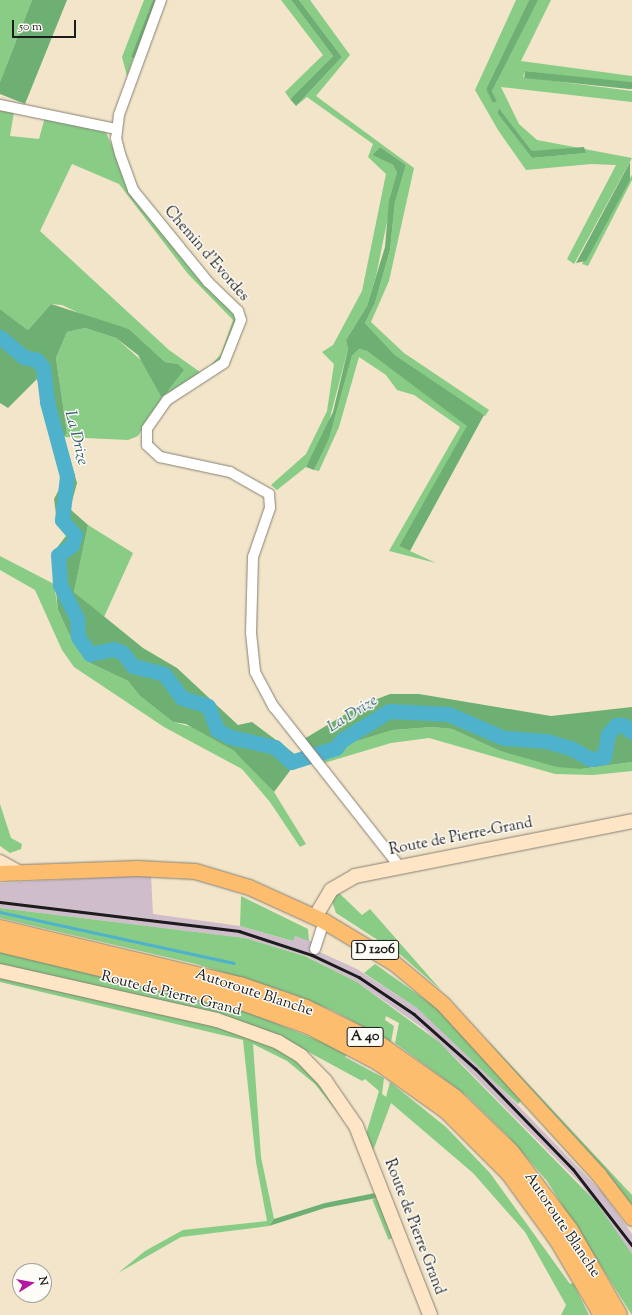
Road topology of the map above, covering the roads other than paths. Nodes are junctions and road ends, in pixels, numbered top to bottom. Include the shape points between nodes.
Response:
1 (161, 0) edge
2 (0, 105) edge
3 (116, 129) junction
4 (632, 821) edge
5 (0, 862) edge
6 (400, 867) junction
7 (20, 872) junction
8 (0, 873) edge
9 (320, 919) junction
10 (0, 929) edge
11 (0, 943) edge
12 (315, 949) dead end
13 (0, 970) edge
14 (632, 1218) edge
15 (430, 1315) edge
16 (602, 1315) edge
17 (618, 1315) edge

1 - 3 street, Chemin d'Evordes via 130,78
2 - 3 street
3 - 6 street, Chemin d'Evordes via 120,154 133,190 208,282 238,311 240,320 224,363 167,400 147,430 147,445 160,457 230,472 269,494 270,508 253,557 252,661 262,690
4 - 6 street, Route de Pierre-Grand
5 - 7 street
6 - 9 street, Route de Pierre-Grand via 344,880 331,890
7 - 8 main road, D 1206
7 - 9 main road, D 1206 via 137,868 195,871 249,887
9 - 12 street
9 - 14 main road, D 1206 via 394,963 443,1004 599,1175
10 - 17 highway, Autoroute Blanche / A 40 via 240,986 320,1015 379,1045 454,1098 510,1152 570,1230
11 - 16 highway, Autoroute Blanche / A 40 via 242,1001 309,1025 378,1061 446,1110 510,1173 558,1239
13 - 15 street, Route de Pierre Grand via 210,1018 264,1036 301,1056 325,1081 356,1126

